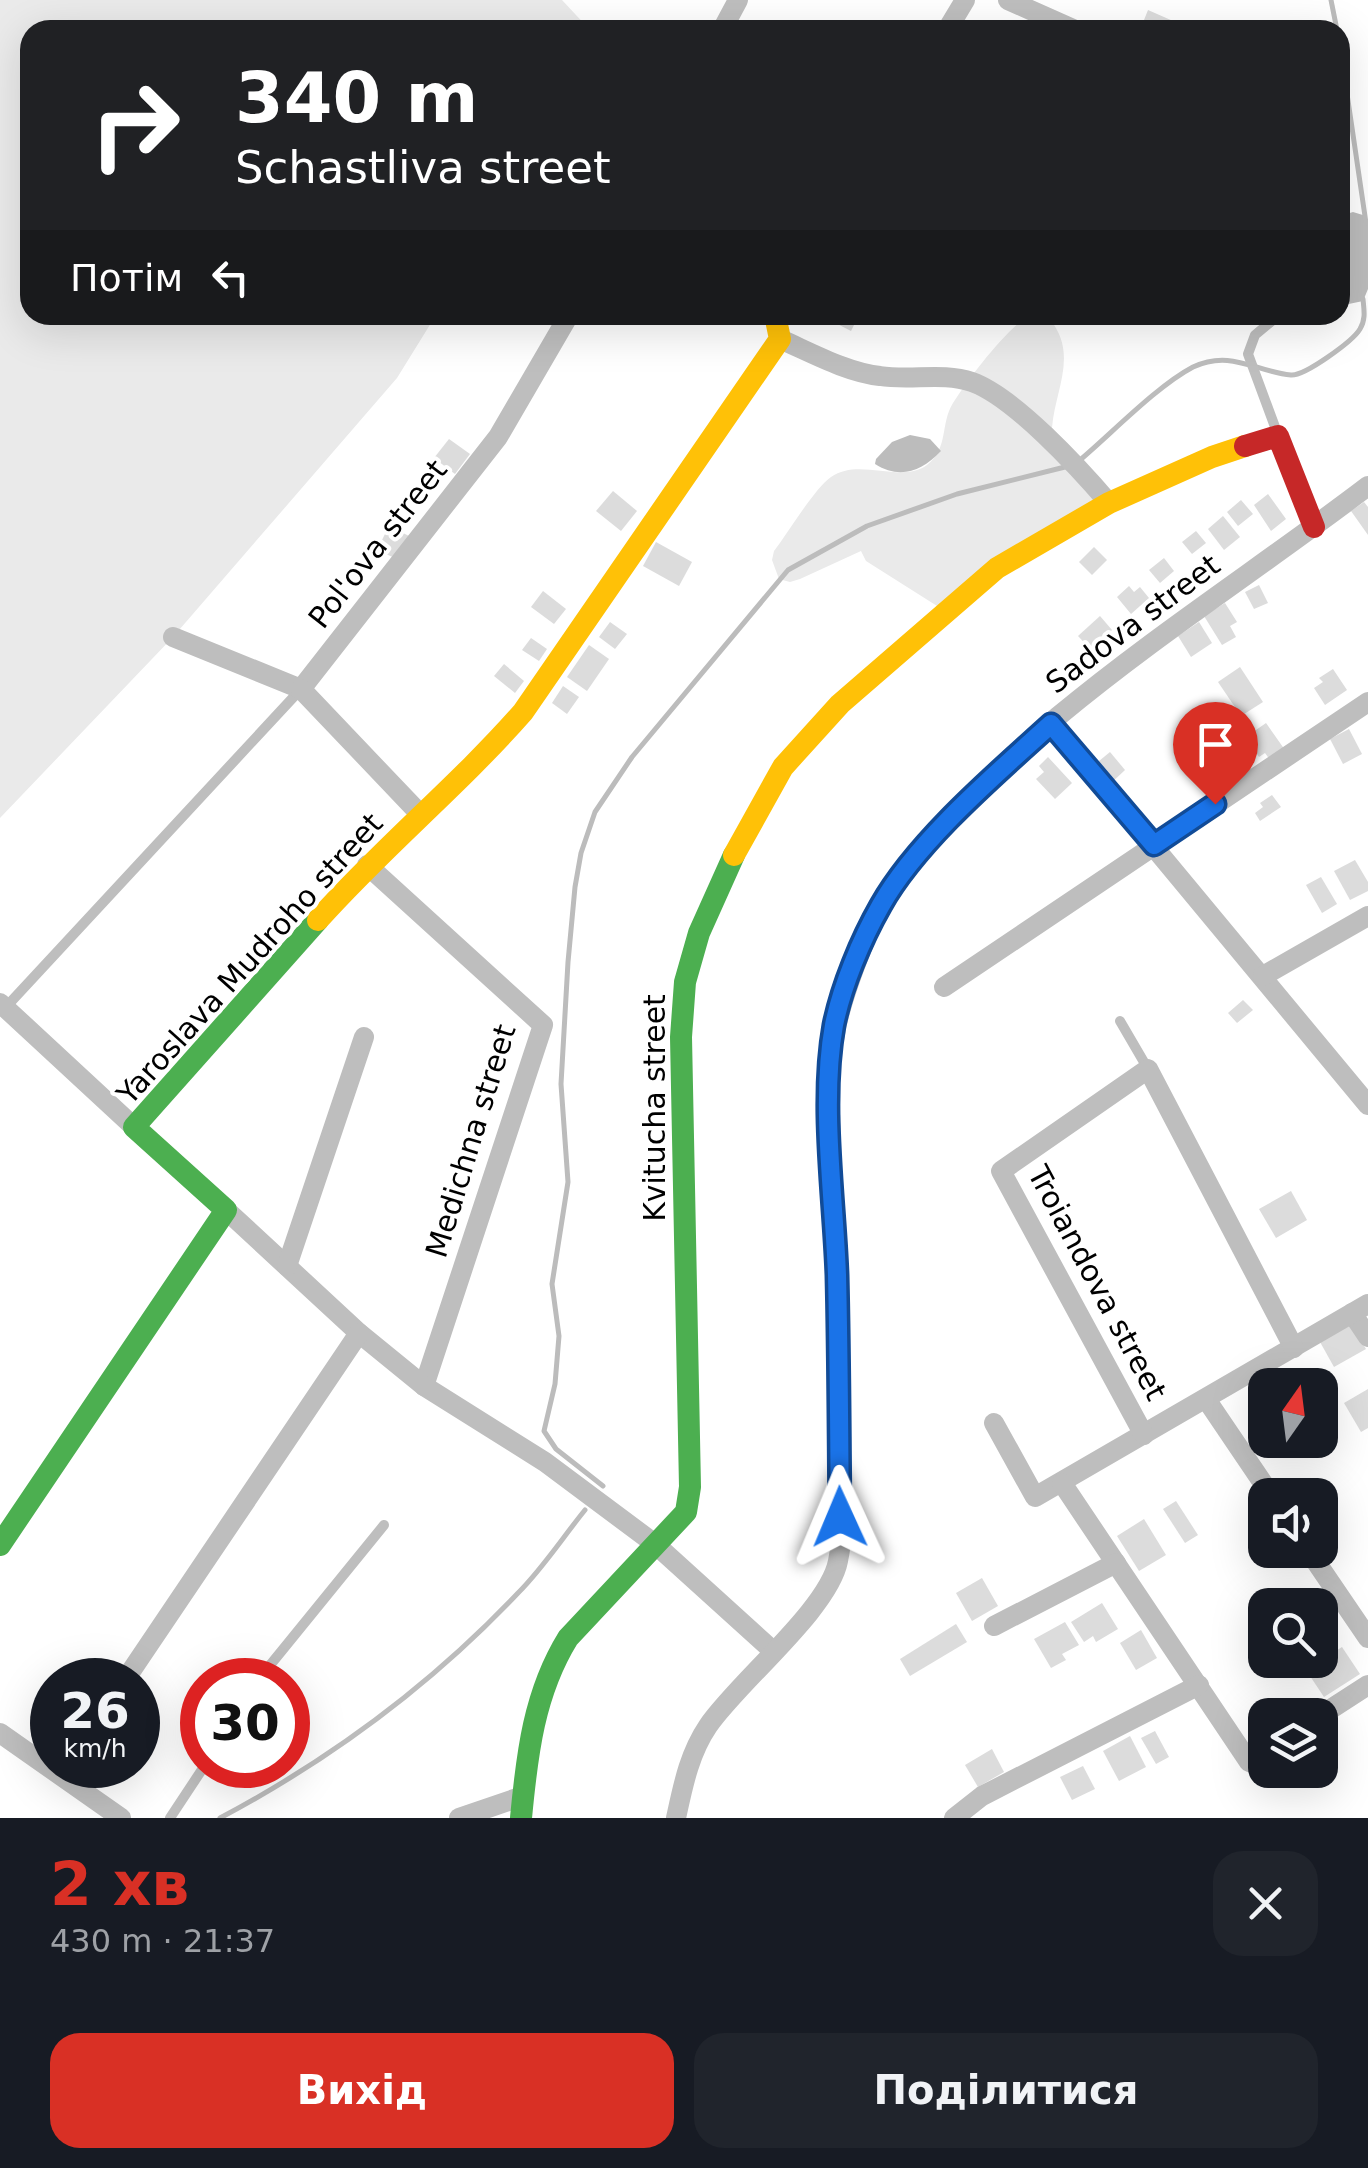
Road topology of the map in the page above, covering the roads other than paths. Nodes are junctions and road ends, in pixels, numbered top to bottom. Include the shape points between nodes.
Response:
1 (1008, 0) edge
2 (1053, 20) edge
3 (562, 325) edge
4 (771, 325) edge
5 (778, 325) edge
6 (1268, 325) edge
7 (1278, 436) junction
8 (1368, 486) edge
9 (1109, 502) junction
10 (1314, 527) junction
11 (173, 637) dead end
12 (301, 689) junction
13 (1368, 702) edge
14 (1051, 724) junction
15 (421, 816) junction
16 (1154, 845) junction
17 (367, 865) junction
18 (1368, 916) edge
19 (1263, 976) junction
20 (944, 986) dead end
21 (3, 1005) edge
22 (1120, 1020) dead end
23 (364, 1037) dead end
24 (1148, 1068) junction
25 (1368, 1105) edge
26 (134, 1127) junction
27 (226, 1210) junction
28 (287, 1266) junction
29 (1360, 1308) edge
30 (359, 1333) junction
31 (1368, 1337) edge
32 (1294, 1348) junction
33 (424, 1386) junction
34 (1206, 1399) junction
35 (994, 1423) dead end
36 (1144, 1435) junction
37 (1259, 1478) edge
38 (1062, 1482) junction
39 (384, 1525) dead end
40 (654, 1544) junction
41 (0, 1545) edge
42 (1116, 1563) junction
43 (1320, 1568) edge
44 (994, 1626) dead end
45 (1368, 1638) edge
46 (773, 1651) junction
47 (140, 1658) edge
48 (276, 1658) edge
49 (1199, 1685) junction
50 (1368, 1686) edge
51 (1338, 1705) edge
52 (0, 1733) edge
53 (30, 1750) edge
54 (1248, 1760) edge
55 (85, 1788) edge
56 (190, 1788) edge
57 (522, 1807) edge
58 (121, 1818) edge
59 (170, 1818) edge
60 (459, 1818) edge
61 (676, 1818) edge
62 (954, 1818) edge

1 - 2 street
3 - 12 street, Pol'ova street via 498,437
4 - 15 street, Yaroslava Mudroho street via 523,712
5 - 9 street via 860,373 975,383 1051,442
6 - 7 lane via 1248,354
7 - 9 street, Kvitucha street via 1212,456
7 - 10 street
8 - 10 street, Sadova street
9 - 40 street, Kvitucha street via 997,568 840,704 783,766 720,885 691,956 682,1008 690,1487 686,1512
10 - 14 street, Sadova street
11 - 12 street
12 - 15 street
12 - 21 lane
13 - 16 street
14 - 16 street
14 - 46 street, Sadova street via 968,800 895,883 839,1005 830,1112 838,1564 814,1607
15 - 17 street, Yaroslava Mudroho street
16 - 19 street
16 - 20 street
17 - 26 street, Yaroslava Mudroho street
17 - 33 street, Medichna street via 543,1025
18 - 19 street
19 - 25 street
21 - 26 street
22 - 24 lane
23 - 28 street
24 - 32 street
24 - 36 street, Troiandova street via 1001,1171
26 - 27 street, Yaroslava Mudroho street
27 - 28 street
27 - 41 street
28 - 30 street
29 - 31 street
29 - 32 street
30 - 33 street
30 - 47 street
32 - 34 street
33 - 40 street via 545,1462
34 - 36 street
34 - 37 street
35 - 38 street via 1035,1497
36 - 38 street
38 - 42 street
39 - 48 lane
40 - 46 street
40 - 57 street, Kvitucha street via 554,1657 540,1694
42 - 44 street
42 - 49 street
43 - 45 street
46 - 61 street, Sadova street via 708,1727 687,1766
49 - 54 street
49 - 62 street via 982,1796
50 - 51 street
52 - 53 street
55 - 58 street
56 - 59 lane
57 - 60 street

